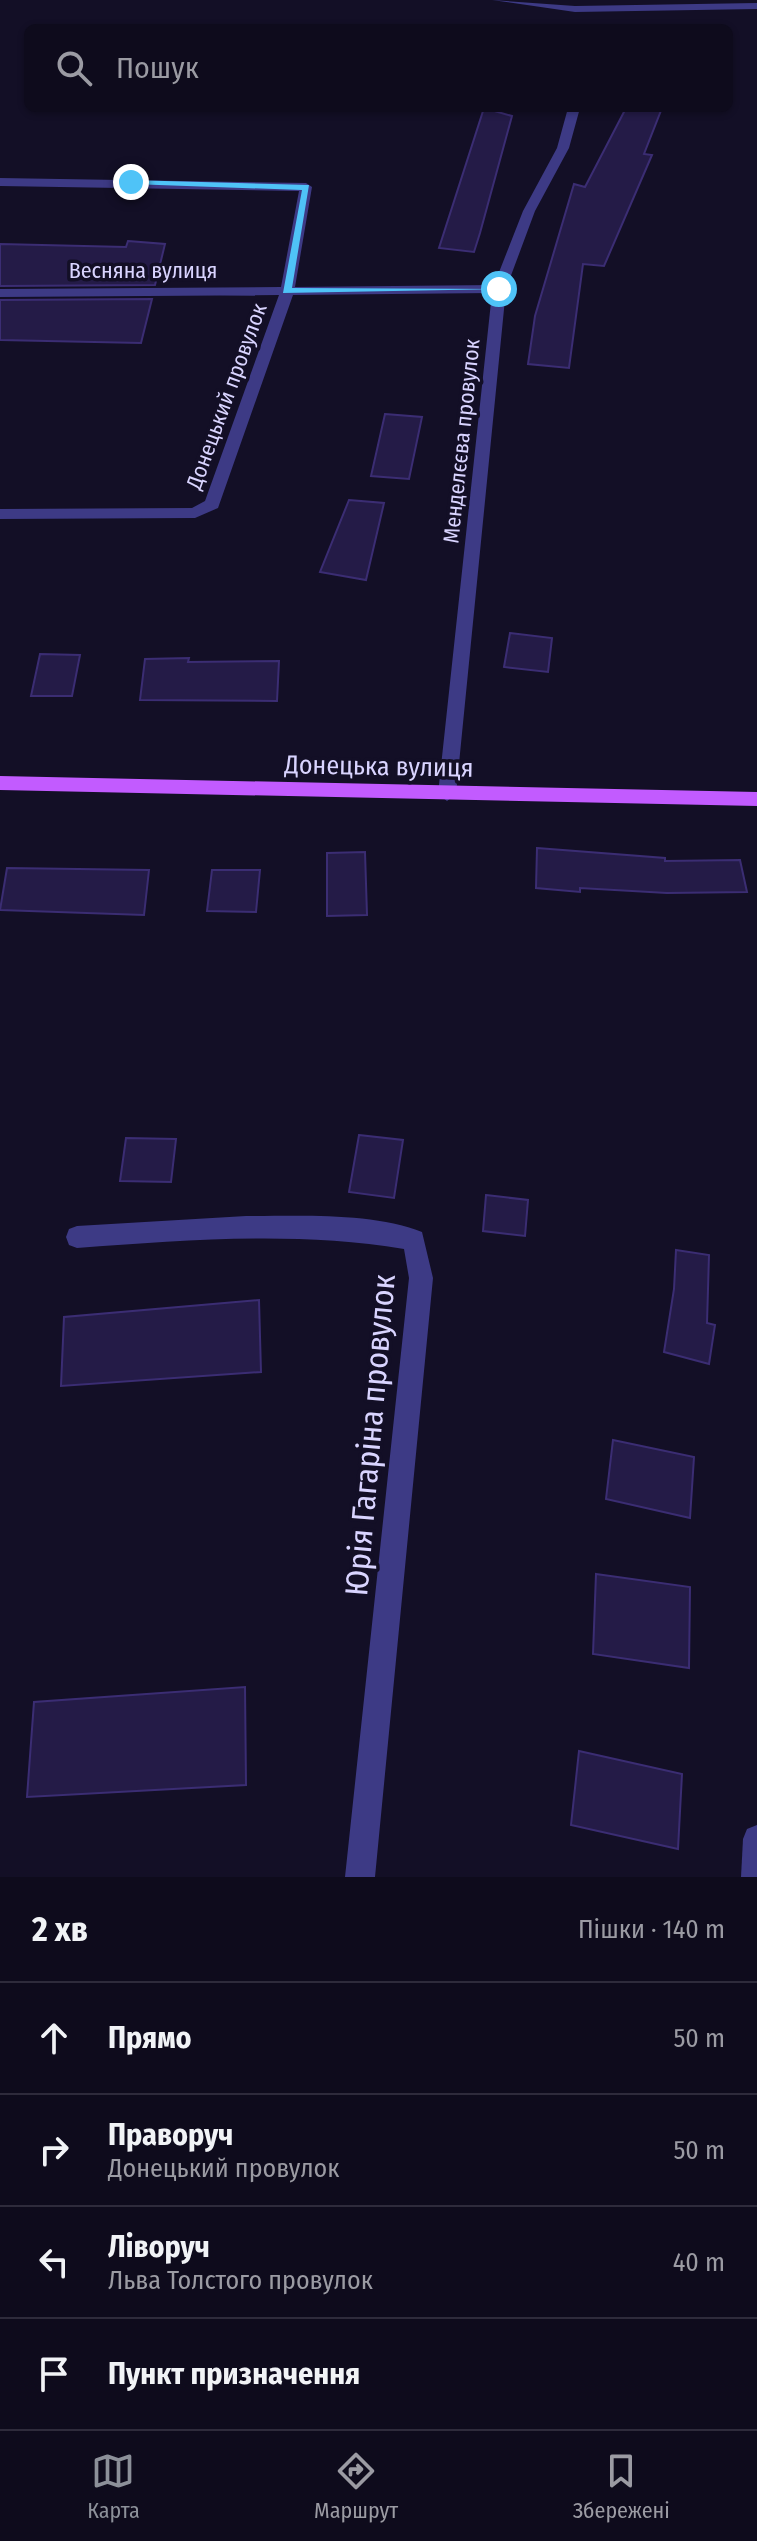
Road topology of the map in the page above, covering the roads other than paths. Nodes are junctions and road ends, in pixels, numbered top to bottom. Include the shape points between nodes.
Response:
1 (497, 0) edge
2 (757, 6) edge
3 (574, 9) edge
4 (573, 112) edge
5 (0, 182) edge
6 (499, 289) junction
7 (287, 291) junction
8 (0, 293) edge
9 (0, 514) edge
10 (0, 783) edge
11 (447, 794) junction
12 (757, 799) edge
13 (77, 1237) dead end
14 (757, 1839) edge
15 (360, 1877) edge
16 (756, 1877) edge

1 - 3 street
2 - 3 street
4 - 6 street, Менделєєва провулок via 563,148 529,211
5 - 7 street, Донецький провулок via 306,187
6 - 7 street, Весняна вулиця
6 - 11 street, Менделєєва провулок
7 - 8 street, Весняна вулиця
7 - 9 street, Донецький провулок via 212,504 195,513
10 - 11 main road, Донецька вулиця
11 - 12 main road, Донецька вулиця
13 - 15 street, Юрія Гагаріна провулок via 212,1228 376,1232 414,1240 421,1278
14 - 16 street

